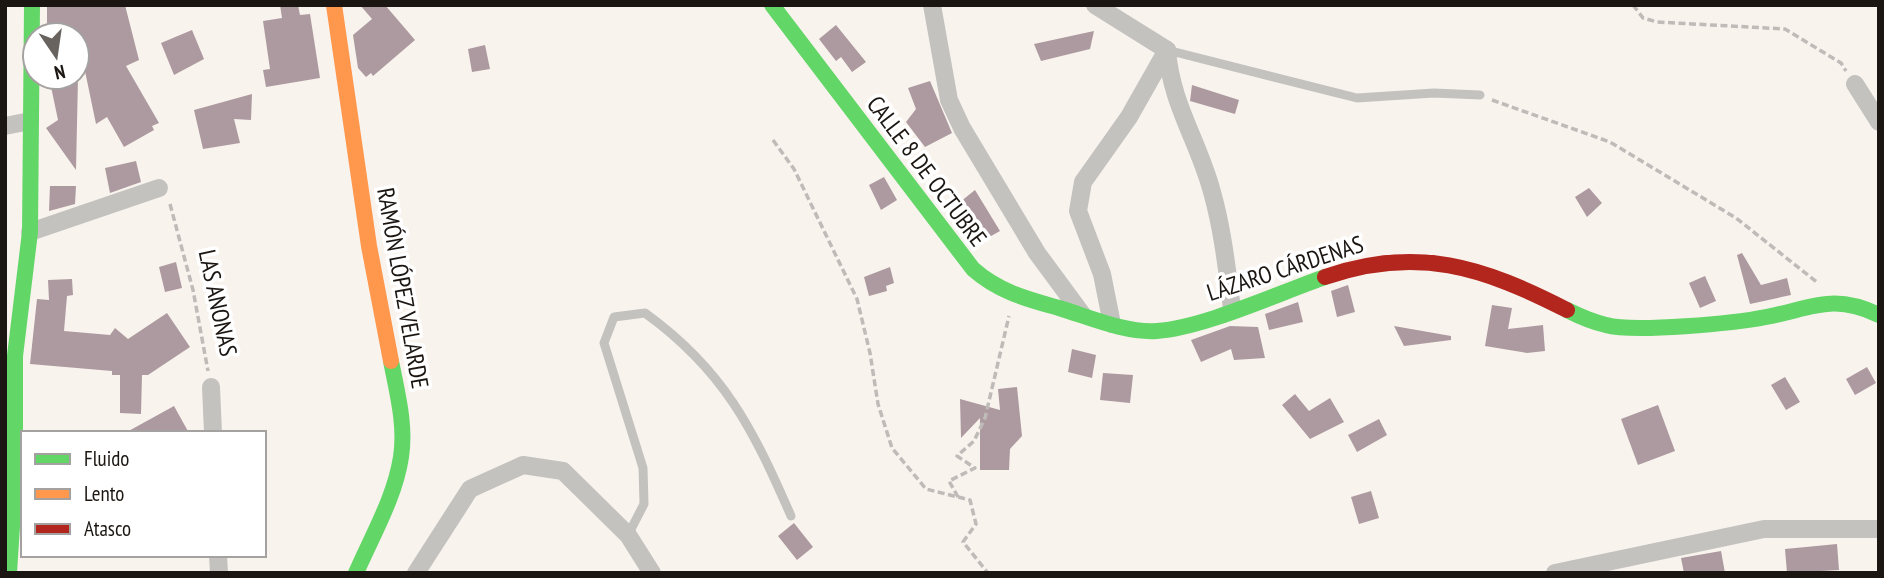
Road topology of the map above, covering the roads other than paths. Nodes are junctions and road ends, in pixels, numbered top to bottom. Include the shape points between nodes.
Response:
1 (32, 5) edge
2 (334, 5) edge
3 (772, 5) edge
4 (932, 5) edge
5 (1095, 5) edge
6 (1167, 50) junction
7 (1855, 84) road end
8 (1480, 95) road end
9 (30, 121) junction
10 (1879, 122) edge
11 (5, 126) edge
12 (159, 188) road end
13 (30, 232) junction
14 (1232, 309) junction
15 (1082, 314) junction
16 (1879, 315) edge
17 (1112, 324) junction
18 (211, 387) road end
19 (213, 431) edge
20 (791, 516) dead end
21 (1879, 529) edge
22 (628, 535) junction
23 (9, 573) edge
24 (356, 573) edge
25 (416, 573) edge
26 (652, 573) edge
27 (1555, 573) edge

1 - 9 street
2 - 24 street, RAMÓN LÓPEZ VELARDE via 369,246 401,411 401,457 387,504
3 - 15 street, CALLE 8 DE OCTUBRE via 973,269 1013,295
4 - 15 street via 949,100 962,128 1037,253
5 - 6 street
6 - 8 lane via 1357,98
6 - 14 street via 1169,76 1184,124 1212,190
6 - 17 street via 1129,117 1083,182 1078,211 1102,274
7 - 10 street
9 - 11 street
9 - 13 street
12 - 13 street
13 - 23 street via 15,356
14 - 16 street, LÁZARO CÁRDENAS via 1343,271 1419,260 1485,272 1608,326 1763,318 1838,301
14 - 17 street, LÁZARO CÁRDENAS via 1156,331
15 - 17 street, LÁZARO CÁRDENAS
18 - 19 street, LAS ANONAS
20 - 22 lane via 755,436 725,388 674,334 645,313 614,317 604,343 643,468 644,504
21 - 27 street via 1763,529
22 - 25 street via 562,471 523,465 470,489
22 - 26 street

